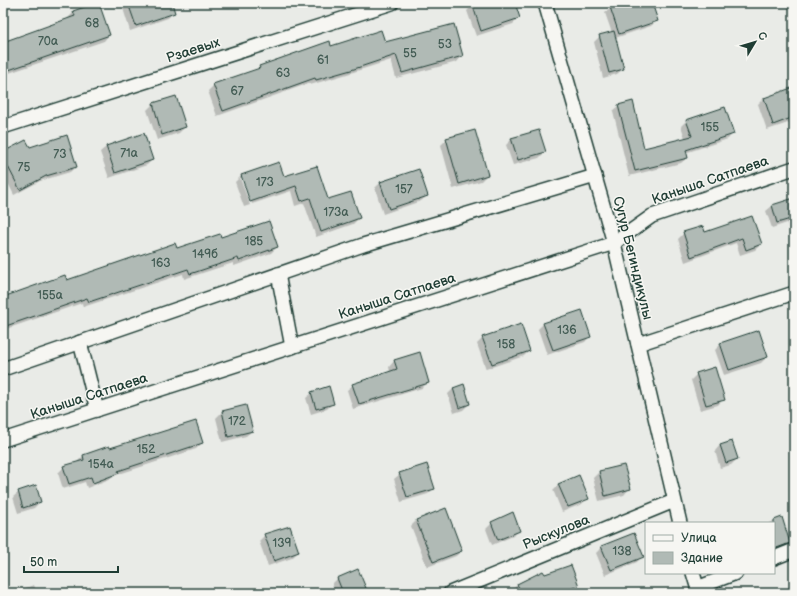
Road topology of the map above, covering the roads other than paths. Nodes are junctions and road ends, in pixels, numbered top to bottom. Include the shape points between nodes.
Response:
1 (392, 3) edge
2 (545, 3) edge
3 (3, 127) edge
4 (794, 168) edge
5 (595, 176) junction
6 (614, 243) junction
7 (278, 274) junction
8 (794, 292) edge
9 (80, 342) junction
10 (638, 344) junction
11 (292, 347) junction
12 (3, 369) edge
13 (97, 410) junction
14 (3, 440) edge
15 (674, 501) junction
16 (680, 522) edge
17 (794, 550) edge
18 (775, 558) edge
19 (693, 574) edge
20 (734, 574) edge
21 (698, 591) edge
22 (450, 593) edge

1 - 3 street, Рзаевых
2 - 5 street, Сугур Бегиндикулы
4 - 6 street, Каныша Сатпаева via 652,216
5 - 6 street, Сугур Бегиндикулы
5 - 7 street via 363,244
6 - 10 street, Сугур Бегиндикулы
6 - 11 street, Каныша Сатпаева
7 - 9 street
7 - 11 street
8 - 10 street
9 - 12 street
9 - 13 street
10 - 15 street, Сугур Бегиндикулы
11 - 13 street, Каныша Сатпаева
13 - 14 street, Каныша Сатпаева
15 - 16 street, Сугур Бегиндикулы
15 - 22 street, Рыскулова
17 - 18 street
19 - 21 street
20 - 21 street

